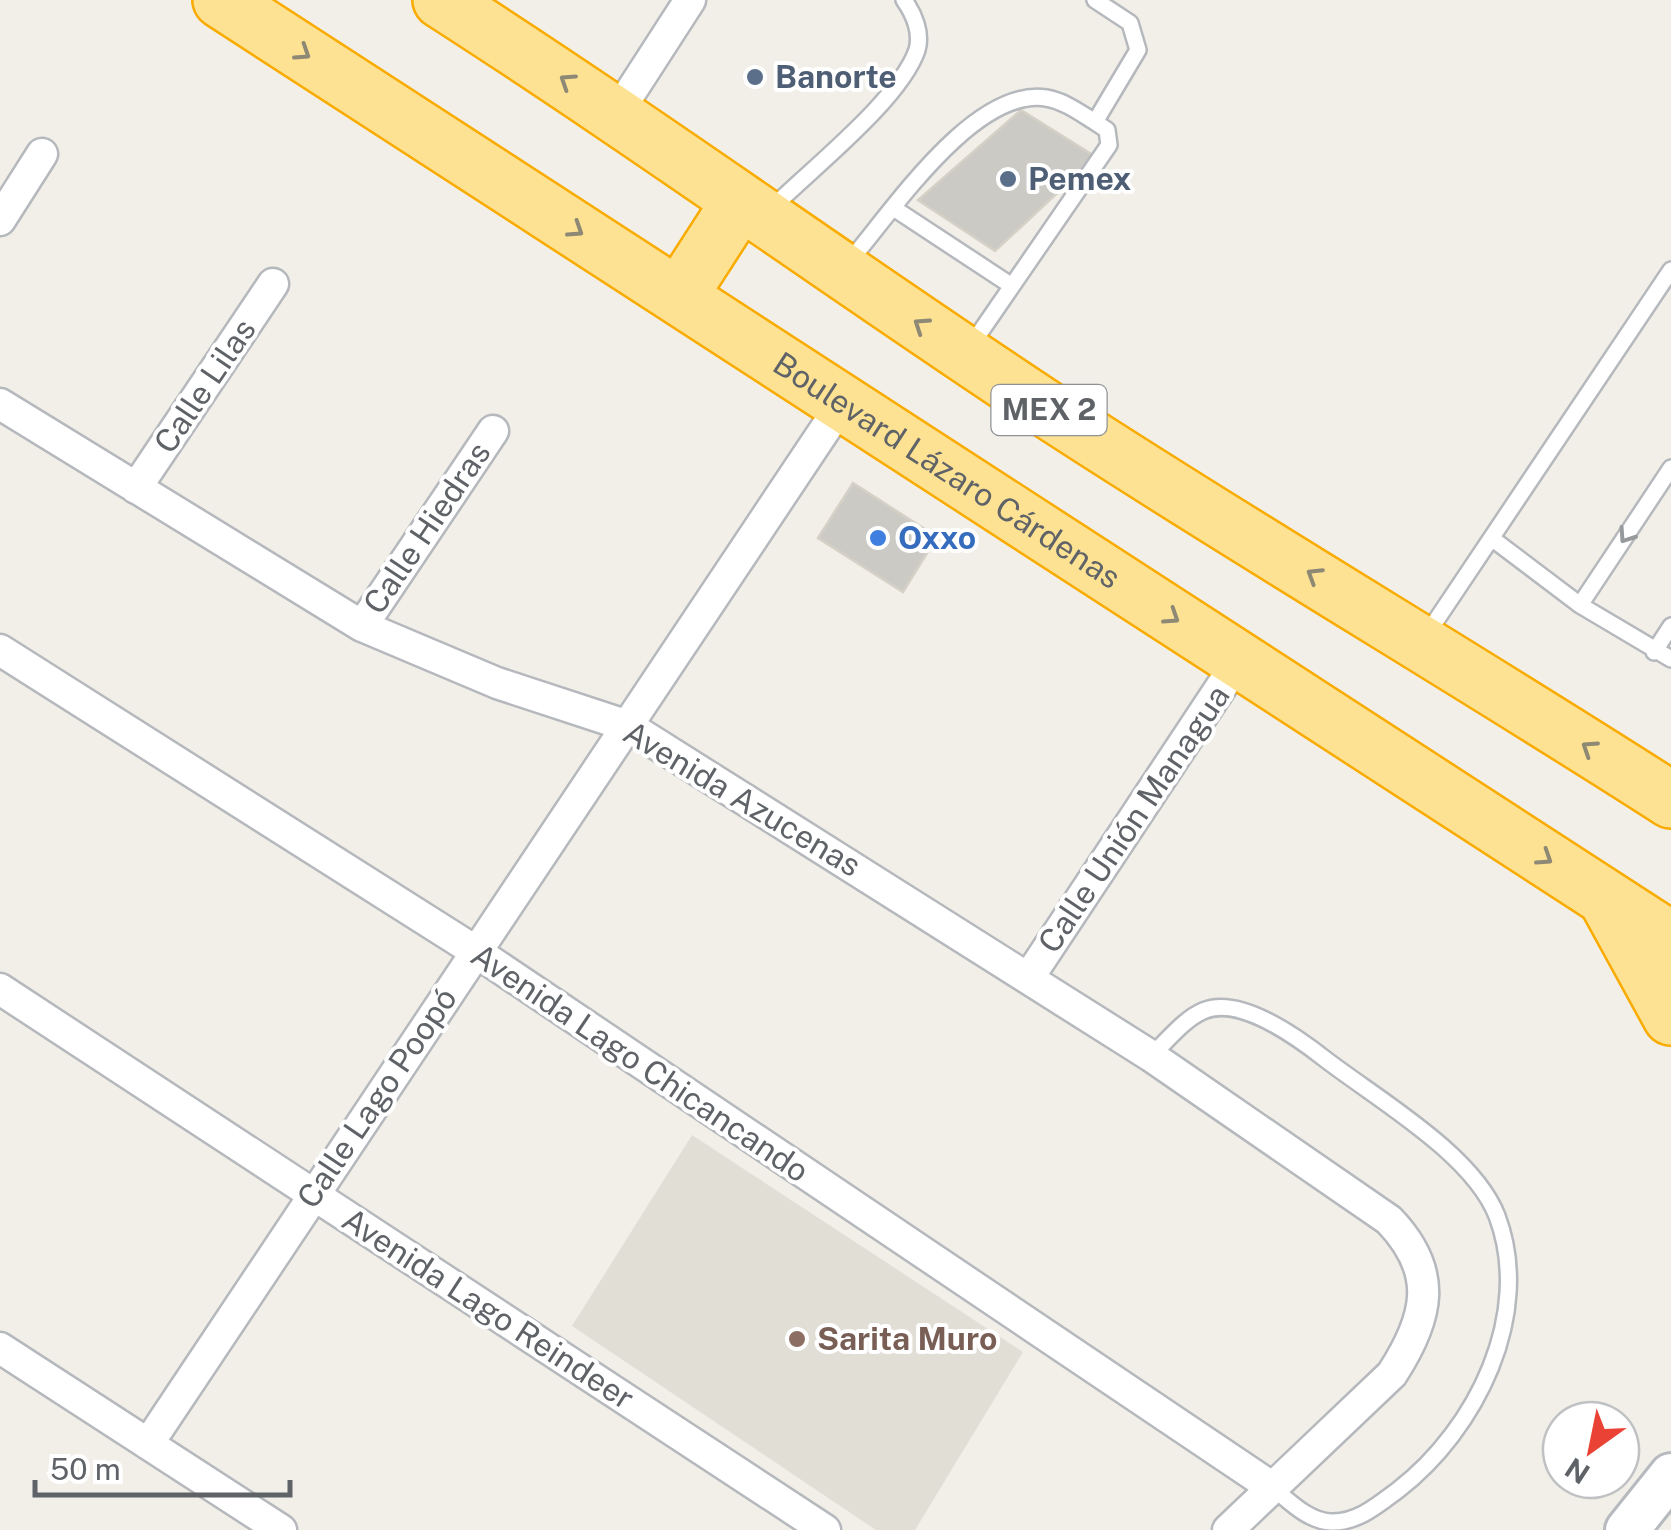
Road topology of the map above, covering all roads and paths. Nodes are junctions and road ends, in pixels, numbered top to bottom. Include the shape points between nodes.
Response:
1 (221, 0) edge
2 (441, 0) edge
3 (690, 0) edge
4 (904, 0) edge
5 (1095, 0) edge
6 (617, 113) junction
7 (1095, 122) junction
8 (42, 154) dead end
9 (895, 209) junction
10 (750, 211) junction
11 (0, 220) edge
12 (1671, 270) edge
13 (840, 272) junction
14 (273, 284) dead end
15 (1012, 286) junction
16 (679, 296) junction
17 (965, 354) junction
18 (0, 404) edge
19 (842, 404) junction
20 (493, 430) dead end
21 (1671, 468) edge
22 (136, 488) junction
23 (1494, 540) junction
24 (1580, 604) junction
25 (362, 626) junction
26 (1671, 626) edge
27 (1422, 642) junction
28 (0, 650) edge
29 (1654, 652) junction
30 (1671, 659) edge
31 (1238, 660) junction
32 (628, 726) junction
33 (1663, 790) edge
34 (1604, 897) junction
35 (1671, 940) edge
36 (474, 951) junction
37 (1029, 977) junction
38 (0, 989) edge
39 (1671, 1017) edge
40 (1151, 1056) junction
41 (313, 1194) junction
42 (0, 1348) edge
43 (148, 1444) junction
44 (1671, 1476) edge
45 (1273, 1488) junction
46 (281, 1530) edge
47 (825, 1530) edge
48 (1228, 1530) edge
49 (1627, 1530) edge

1 -> 16 highway, Boulevard Lázaro Cárdenas
6 -> 2 highway, MEX 2
3 - 6 street
4 - 10 lane via 915,16 918,47 901,80
5 - 7 lane via 1130,23 1138,50
6 - 10 highway, MEX 2
7 - 9 lane via 1042,97 997,110 944,144
7 - 15 lane via 1107,130 1109,146
8 - 11 street
9 - 13 lane
9 - 15 lane
10 - 13 highway, MEX 2
10 - 16 highway
12 - 23 lane
17 -> 13 highway, MEX 2
14 - 22 street, Calle Lilas
15 - 17 lane
16 - 19 highway, Boulevard Lázaro Cárdenas
27 -> 17 highway, MEX 2
18 - 22 street, Avenida Azucenas
19 -> 31 highway, Boulevard Lázaro Cárdenas
19 - 32 street, Calle Lago Poopó
20 - 25 street, Calle Hiedras
21 -> 24 lane
22 - 25 street, Avenida Azucenas
23 - 24 lane
23 - 27 lane
24 - 29 lane
25 - 32 street, Avenida Azucenas via 497,683
26 - 29 lane
33 -> 27 highway, MEX 2
28 - 36 street, Avenida Lago Chicancando
29 - 30 lane
31 -> 34 highway, Boulevard Lázaro Cárdenas
31 - 37 street, Calle Unión Managua
32 - 36 street, Calle Lago Poopó
32 - 37 street, Avenida Azucenas
34 - 35 highway, Boulevard Lázaro Cárdenas
34 - 39 highway
36 - 41 street, Calle Lago Poopó
36 - 45 street, Avenida Lago Chicancando
37 - 40 street, Avenida Azucenas
38 - 41 street, Avenida Lago Reindeer
40 - 45 street, Avenida Azucenas via 1390,1220 1409,1240 1423,1281 1419,1326 1392,1374
40 - 45 lane via 1199,1012 1218,1006 1246,1012 1308,1046 1460,1162 1496,1215 1510,1286 1498,1346 1470,1414 1411,1480 1366,1514 1330,1522 1303,1512
41 - 43 street, Calle Lago Poopó
41 - 47 street, Avenida Lago Reindeer
42 - 43 street
43 - 46 street
44 - 49 main road
45 - 48 street

